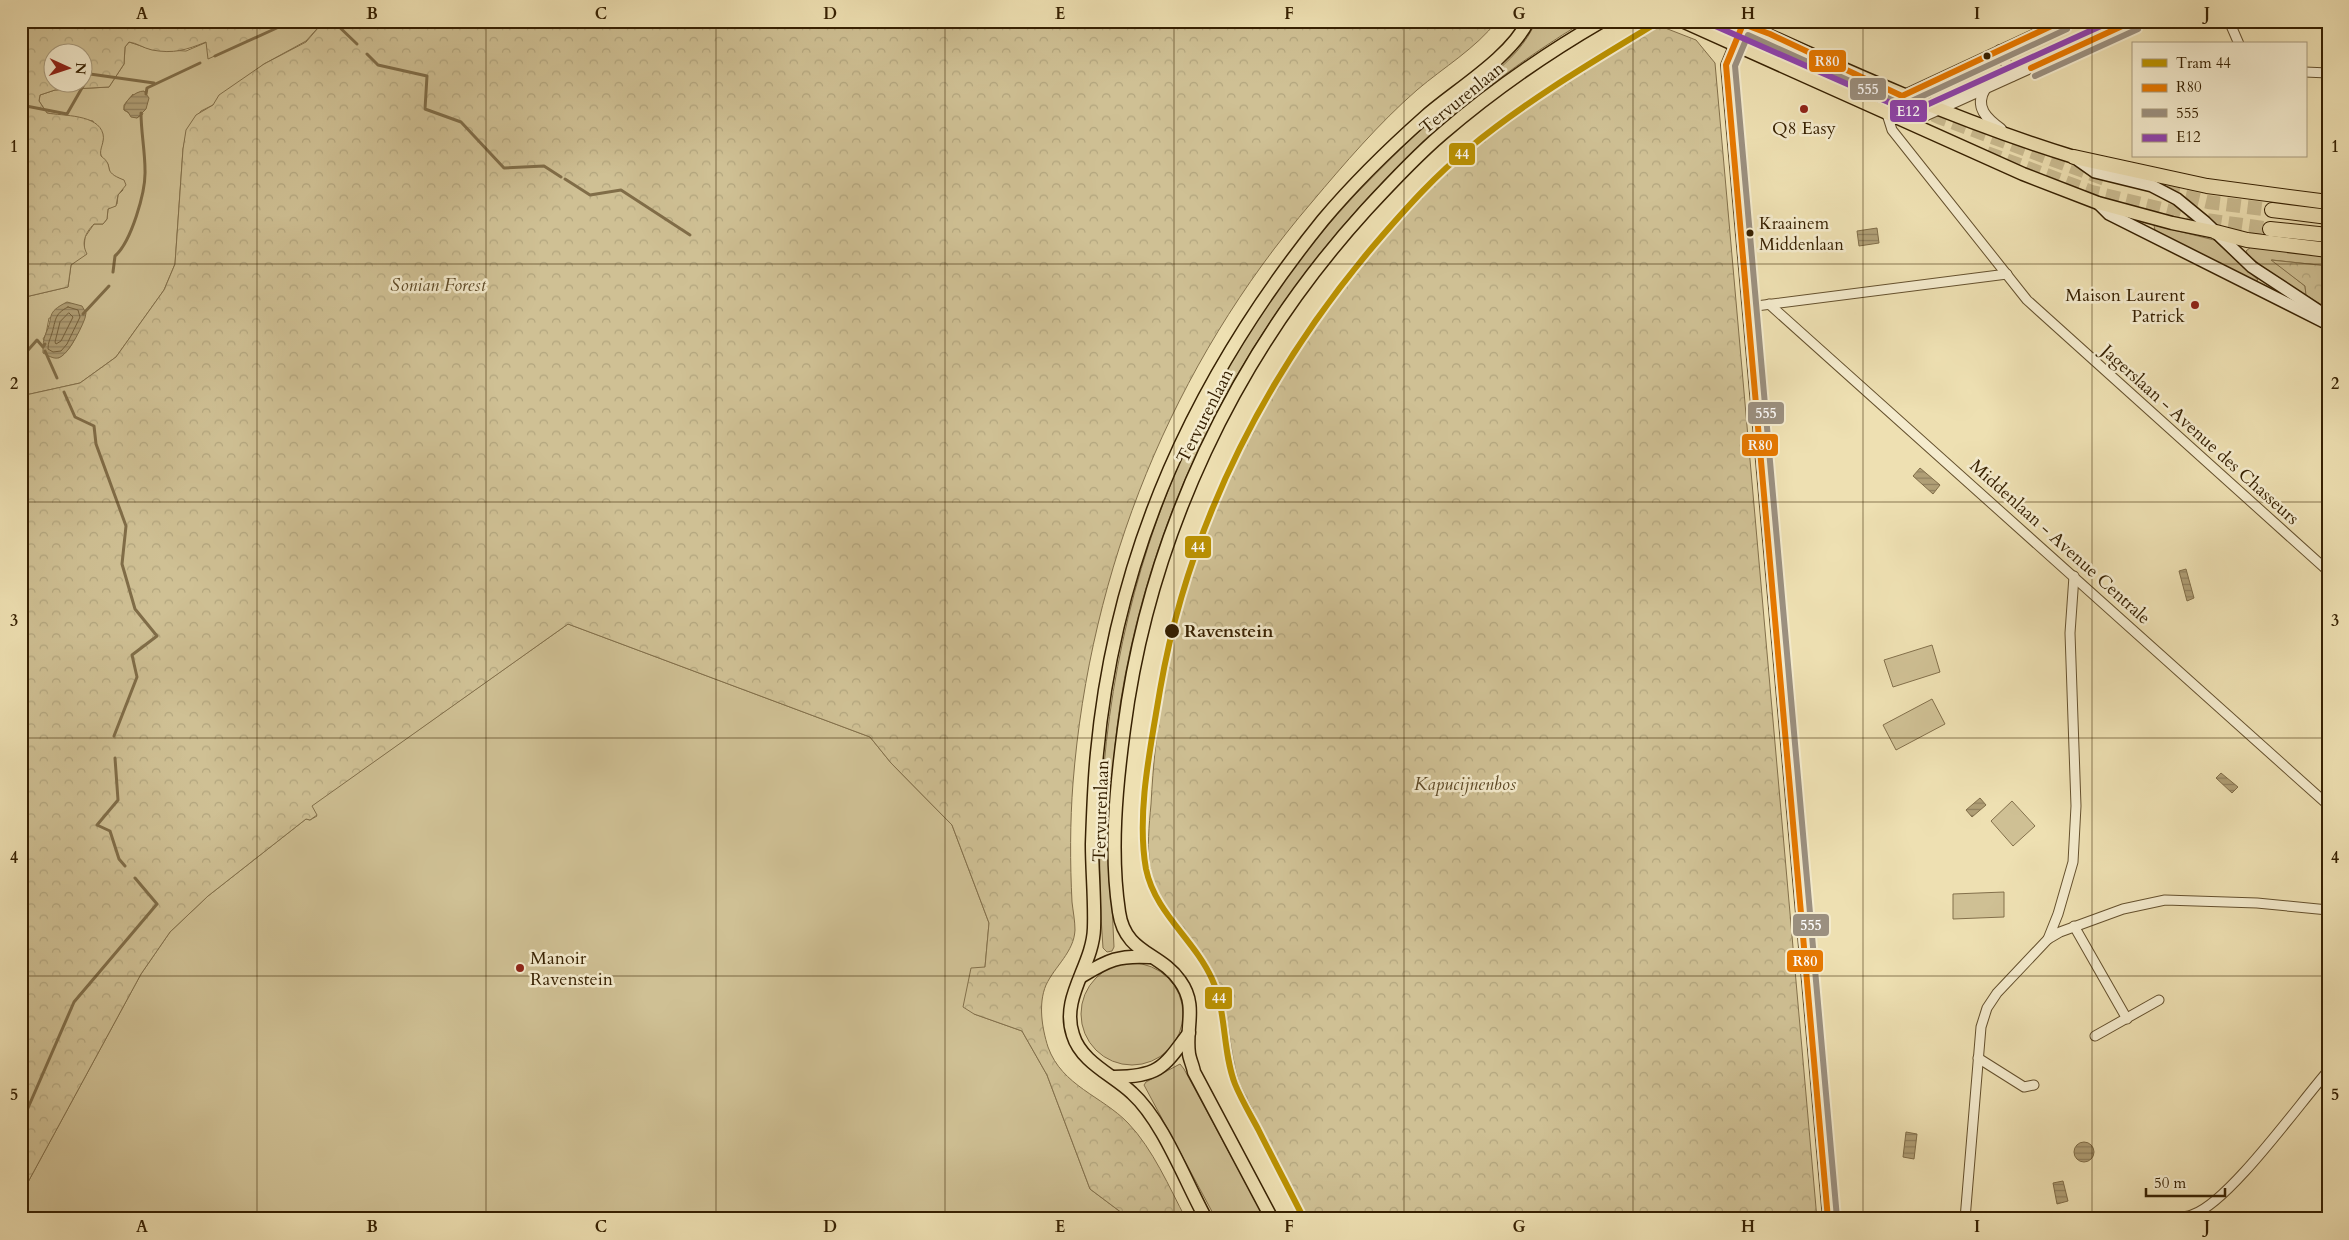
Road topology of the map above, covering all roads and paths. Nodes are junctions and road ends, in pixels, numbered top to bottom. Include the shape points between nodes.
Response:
1 (1528, 21) edge
2 (1602, 21) edge
3 (1682, 21) edge
4 (2063, 21) edge
5 (2134, 21) edge
6 (2230, 21) edge
7 (1740, 23) edge
8 (2238, 42) edge
9 (1734, 44) junction
10 (2000, 50) junction
11 (2306, 72) edge
12 (2328, 73) edge
13 (2012, 76) junction
14 (1985, 89) junction
15 (1902, 96) junction
16 (1937, 110) junction
17 (1886, 111) junction
18 (1911, 122) junction
19 (2014, 139) junction
20 (2074, 157) junction
21 (2098, 202) junction
22 (2328, 202) edge
23 (2272, 210) tunnel mouth
24 (2328, 217) edge
25 (2270, 229) tunnel mouth
26 (2216, 232) junction
27 (2328, 235) edge
28 (2246, 240) junction
29 (2328, 250) edge
30 (2240, 256) junction
31 (2007, 274) junction
32 (1769, 304) junction
33 (1748, 307) junction
34 (2328, 317) edge
35 (2328, 324) edge
36 (2328, 571) edge
37 (2074, 576) junction
38 (2328, 805) edge
39 (2328, 910) edge
40 (2074, 926) junction
41 (2048, 939) junction
42 (1150, 957) junction
43 (1082, 976) junction
44 (2159, 1000) dead end
45 (2126, 1019) junction
46 (1189, 1033) junction
47 (2095, 1036) dead end
48 (1978, 1058) junction
49 (2328, 1071) edge
50 (1114, 1077) junction
51 (2034, 1085) dead end
52 (1206, 1219) edge
53 (1272, 1219) edge
54 (1828, 1219) edge
55 (1965, 1219) edge
56 (2175, 1219) edge

1 - 43 main road, Tervurenlaan via 1517,40 1380,158 1326,217 1275,282 1229,352 1183,440 1140,547 1120,616 1104,697 1092,844 1094,934
2 - 42 main road, Tervurenlaan via 1494,92 1440,135 1394,179 1340,238 1295,295 1251,364 1210,441 1163,553 1150,597 1128,697 1120,756 1116,843 1119,915 1125,933
3 - 9 main road
4 - 10 street
5 - 13 street
6 - 8 street
7 - 9 street
7 - 15 main road
9 - 17 main road
9 - 33 street via 1726,65
10 - 13 street
10 - 15 street
11 - 12 street
13 - 14 street
14 - 16 street
14 - 19 street via 1981,100 1984,115
15 - 16 main road
15 - 17 street
16 - 18 street
16 - 19 main road
17 - 18 main road
17 - 31 street, Jagerslaan - Avenue des Chasseurs via 1892,130
18 - 21 main road via 2023,174
19 - 20 main road
20 - 22 highway via 2207,186
20 - 26 main road via 2095,172 2166,192
21 - 26 main road
21 - 35 main road via 2108,214
23 - 24 highway
25 - 27 highway
26 - 28 highway
26 - 30 main road
28 - 29 highway
28 - 30 main road via 2236,244
30 - 34 main road via 2258,272
31 - 32 street
31 - 36 street, Jagerslaan - Avenue des Chasseurs via 2027,300
32 - 33 street
32 - 37 street, Middenlaan - Avenue Centrale
33 - 54 street
37 - 38 street, Middenlaan - Avenue Centrale
37 - 41 street via 2070,633 2076,806 2073,862
39 - 40 street via 2257,903 2166,900 2123,908
40 - 41 street
40 - 45 street
41 - 48 street via 1987,1008 1981,1027
42 - 43 main road via 1115,958
42 - 46 main road, Tervurenlaan via 1166,967 1184,988 1191,1014
43 - 50 main road, Tervurenlaan via 1070,1006 1069,1021 1074,1040 1084,1055
44 - 45 street
45 - 47 street
46 - 50 main road via 1160,1068 1142,1076
46 - 53 main road, Tervurenlaan via 1194,1072
48 - 51 street via 2024,1087
48 - 55 street
49 - 56 street via 2244,1171 2216,1199 2195,1214
50 - 52 main road, Tervurenlaan via 1142,1102 1156,1121

